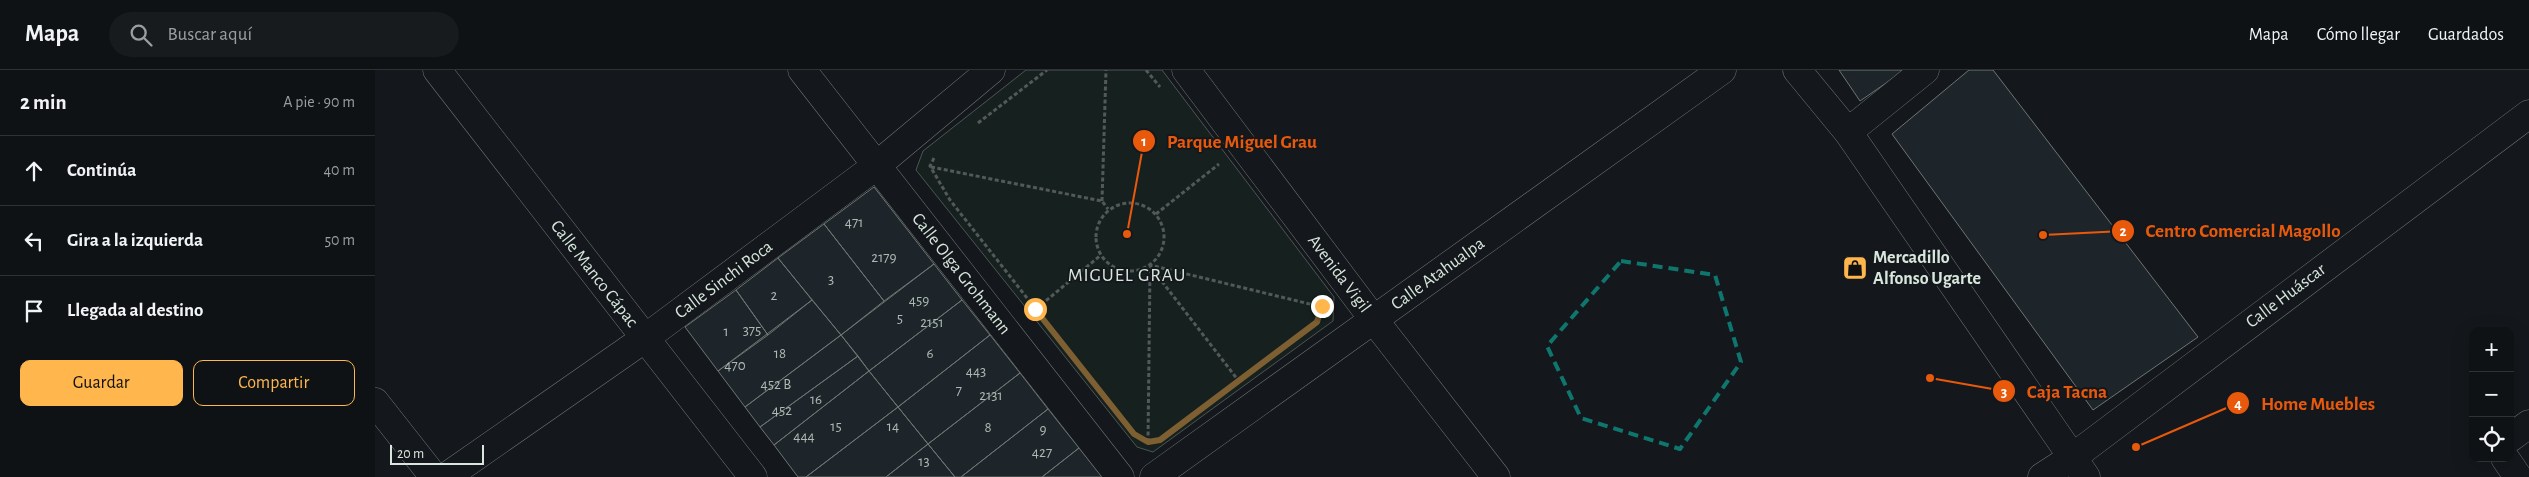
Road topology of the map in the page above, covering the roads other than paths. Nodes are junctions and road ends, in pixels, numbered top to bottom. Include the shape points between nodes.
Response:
1 (437, 70) edge
2 (802, 70) edge
3 (991, 70) edge
4 (1186, 70) edge
5 (1722, 70) edge
6 (1797, 70) edge
7 (1925, 70) edge
8 (2529, 114) edge
9 (1848, 132) junction
10 (877, 166) junction
11 (1374, 320) junction
12 (644, 339) junction
13 (375, 402) edge
14 (2529, 424) edge
15 (2514, 435) edge
16 (2508, 462) edge
17 (2080, 467) edge
18 (434, 477) edge
19 (446, 477) edge
20 (753, 477) edge
21 (1120, 477) edge
22 (1154, 477) edge
23 (1496, 477) edge
24 (2042, 477) edge
25 (2518, 477) edge

1 - 12 street, Calle Manco Cápac
2 - 10 street, Calle Olga Grohmann
3 - 10 street, Calle Sinchi Roca
4 - 11 street, Avenida Vigil
5 - 11 street, Calle Atahualpa
6 - 9 street
7 - 9 street
8 - 17 street, Calle Huáscar
9 - 17 street
10 - 12 street, Calle Sinchi Roca
10 - 21 street, Calle Olga Grohmann
11 - 22 street, Calle Atahualpa
11 - 23 street, Avenida Vigil
12 - 19 street, Calle Sinchi Roca
12 - 20 street, Calle Manco Cápac
13 - 18 street
14 - 15 street
16 - 25 street
17 - 24 street, Calle Huáscar

